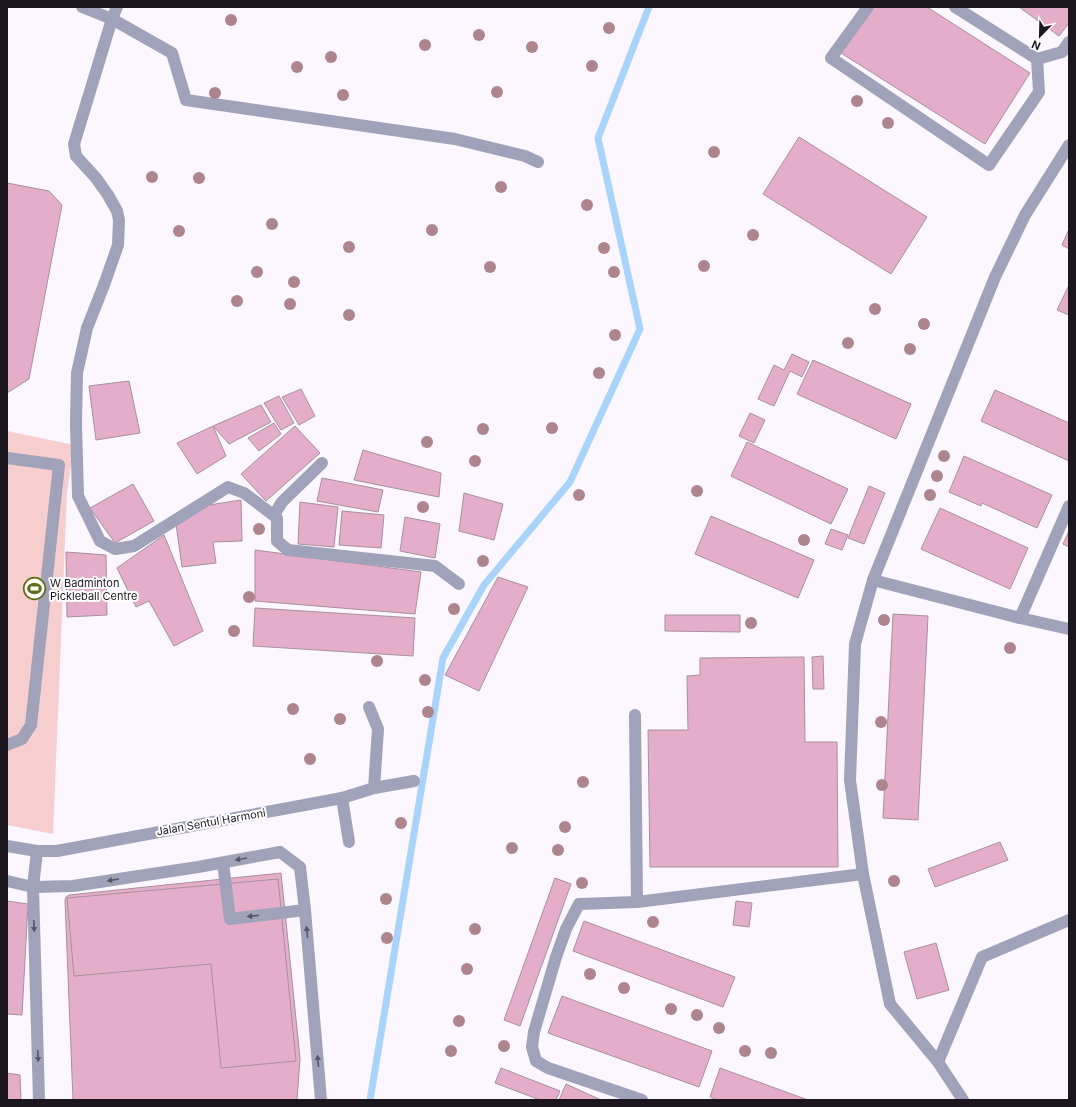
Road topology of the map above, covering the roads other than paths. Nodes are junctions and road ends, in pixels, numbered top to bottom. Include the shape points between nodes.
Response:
1 (82, 7) edge
2 (116, 7) edge
3 (868, 7) edge
4 (955, 7) edge
5 (112, 19) junction
6 (1069, 42) edge
7 (1037, 59) junction
8 (1069, 145) edge
9 (538, 162) dead end
10 (7, 458) edge
11 (322, 463) dead end
12 (1069, 506) edge
13 (274, 515) junction
14 (872, 580) junction
15 (459, 584) dead end
16 (1020, 618) junction
17 (1069, 629) edge
18 (369, 707) dead end
19 (635, 715) dead end
20 (7, 745) edge
21 (414, 781) dead end
22 (374, 788) junction
23 (342, 798) junction
24 (349, 842) dead end
25 (7, 846) edge
26 (37, 851) junction
27 (223, 863) junction
28 (863, 874) junction
29 (7, 881) edge
30 (33, 887) junction
31 (637, 902) junction
32 (305, 910) junction
33 (1069, 920) edge
34 (938, 1062) junction
35 (39, 1100) edge
36 (321, 1100) edge
37 (642, 1100) edge
38 (964, 1100) edge

1 - 5 street
2 - 5 street
3 - 7 street via 831,58 989,165 1039,92
4 - 7 street
5 - 9 street via 172,53 186,100 455,139 525,156
5 - 13 street via 74,144 76,156 108,195 119,220 118,245 87,328 77,373 78,496 100,541 115,549 134,546 228,487 244,493
6 - 7 street via 1062,52
8 - 14 street via 1025,215 995,277
10 - 20 street via 59,465 31,725 22,739
11 - 13 street via 282,502
12 - 16 street
13 - 15 street via 278,518 277,541 288,550 435,566
14 - 16 street
14 - 28 street via 855,644 850,780
16 - 17 street
18 - 22 street via 378,729
19 - 31 street
21 - 22 street, Jalan Sentul Harmoni
22 - 23 street, Jalan Sentul Harmoni
23 - 24 street
23 - 26 street, Jalan Sentul Harmoni via 57,851
25 - 26 street, Jalan Sentul Harmoni
26 - 30 street
27 -> 30 street via 73,886
32 -> 27 street via 300,867 280,852
32 -> 27 street via 230,919
28 - 31 street
28 - 34 street via 890,1004
29 - 30 street
30 -> 35 street
31 - 37 street via 579,904 556,957 532,1047 536,1061 548,1068
36 -> 32 street
33 - 34 street via 982,957
34 - 38 street

